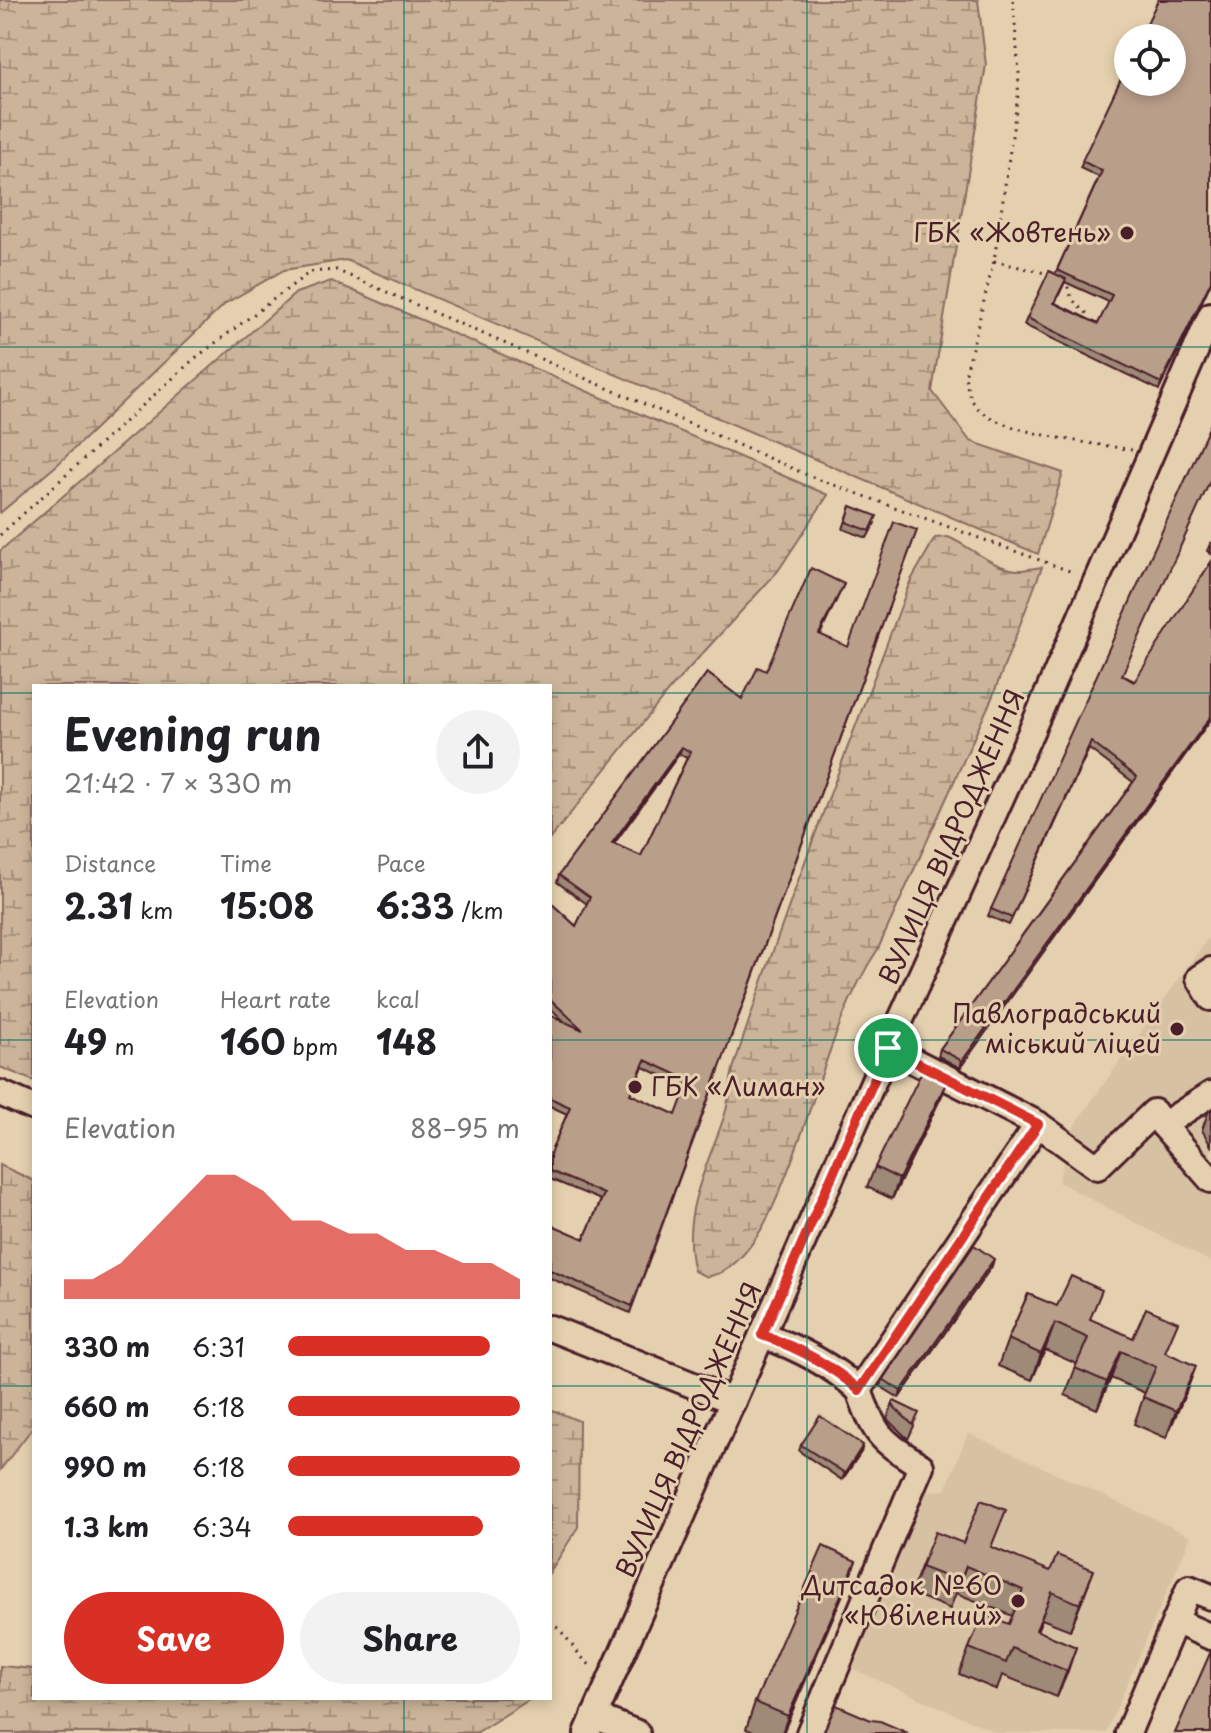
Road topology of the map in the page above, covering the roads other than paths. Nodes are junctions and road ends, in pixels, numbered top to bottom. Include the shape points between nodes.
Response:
1 (1209, 327) edge
2 (1211, 970) edge
3 (1211, 998) edge
4 (888, 1048) junction
5 (0, 1093) edge
6 (1211, 1094) edge
7 (32, 1107) edge
8 (1038, 1124) junction
9 (1163, 1125) junction
10 (1211, 1180) edge
11 (552, 1329) edge
12 (762, 1335) junction
13 (859, 1390) junction
14 (733, 1401) junction
15 (1211, 1597) edge
16 (1175, 1621) junction
17 (1211, 1637) edge
18 (814, 1723) edge
19 (843, 1723) edge
20 (591, 1724) edge
21 (637, 1733) edge
22 (1128, 1733) edge

1 - 4 street, ВУЛИЦЯ ВІДРОДЖЕННЯ
2 - 3 street via 1199,978
4 - 8 street
4 - 12 street, ВУЛИЦЯ ВІДРОДЖЕННЯ
5 - 7 street
6 - 9 street
8 - 9 street via 1097,1167 1154,1112
8 - 13 street
9 - 10 street
11 - 14 street
12 - 13 street via 806,1352
12 - 14 street, ВУЛИЦЯ ВІДРОДЖЕННЯ
13 - 18 street via 882,1440 921,1466
14 - 20 street, ВУЛИЦЯ ВІДРОДЖЕННЯ
15 - 16 street via 1189,1588
16 - 17 street
16 - 22 street
18 - 19 street
20 - 21 street

